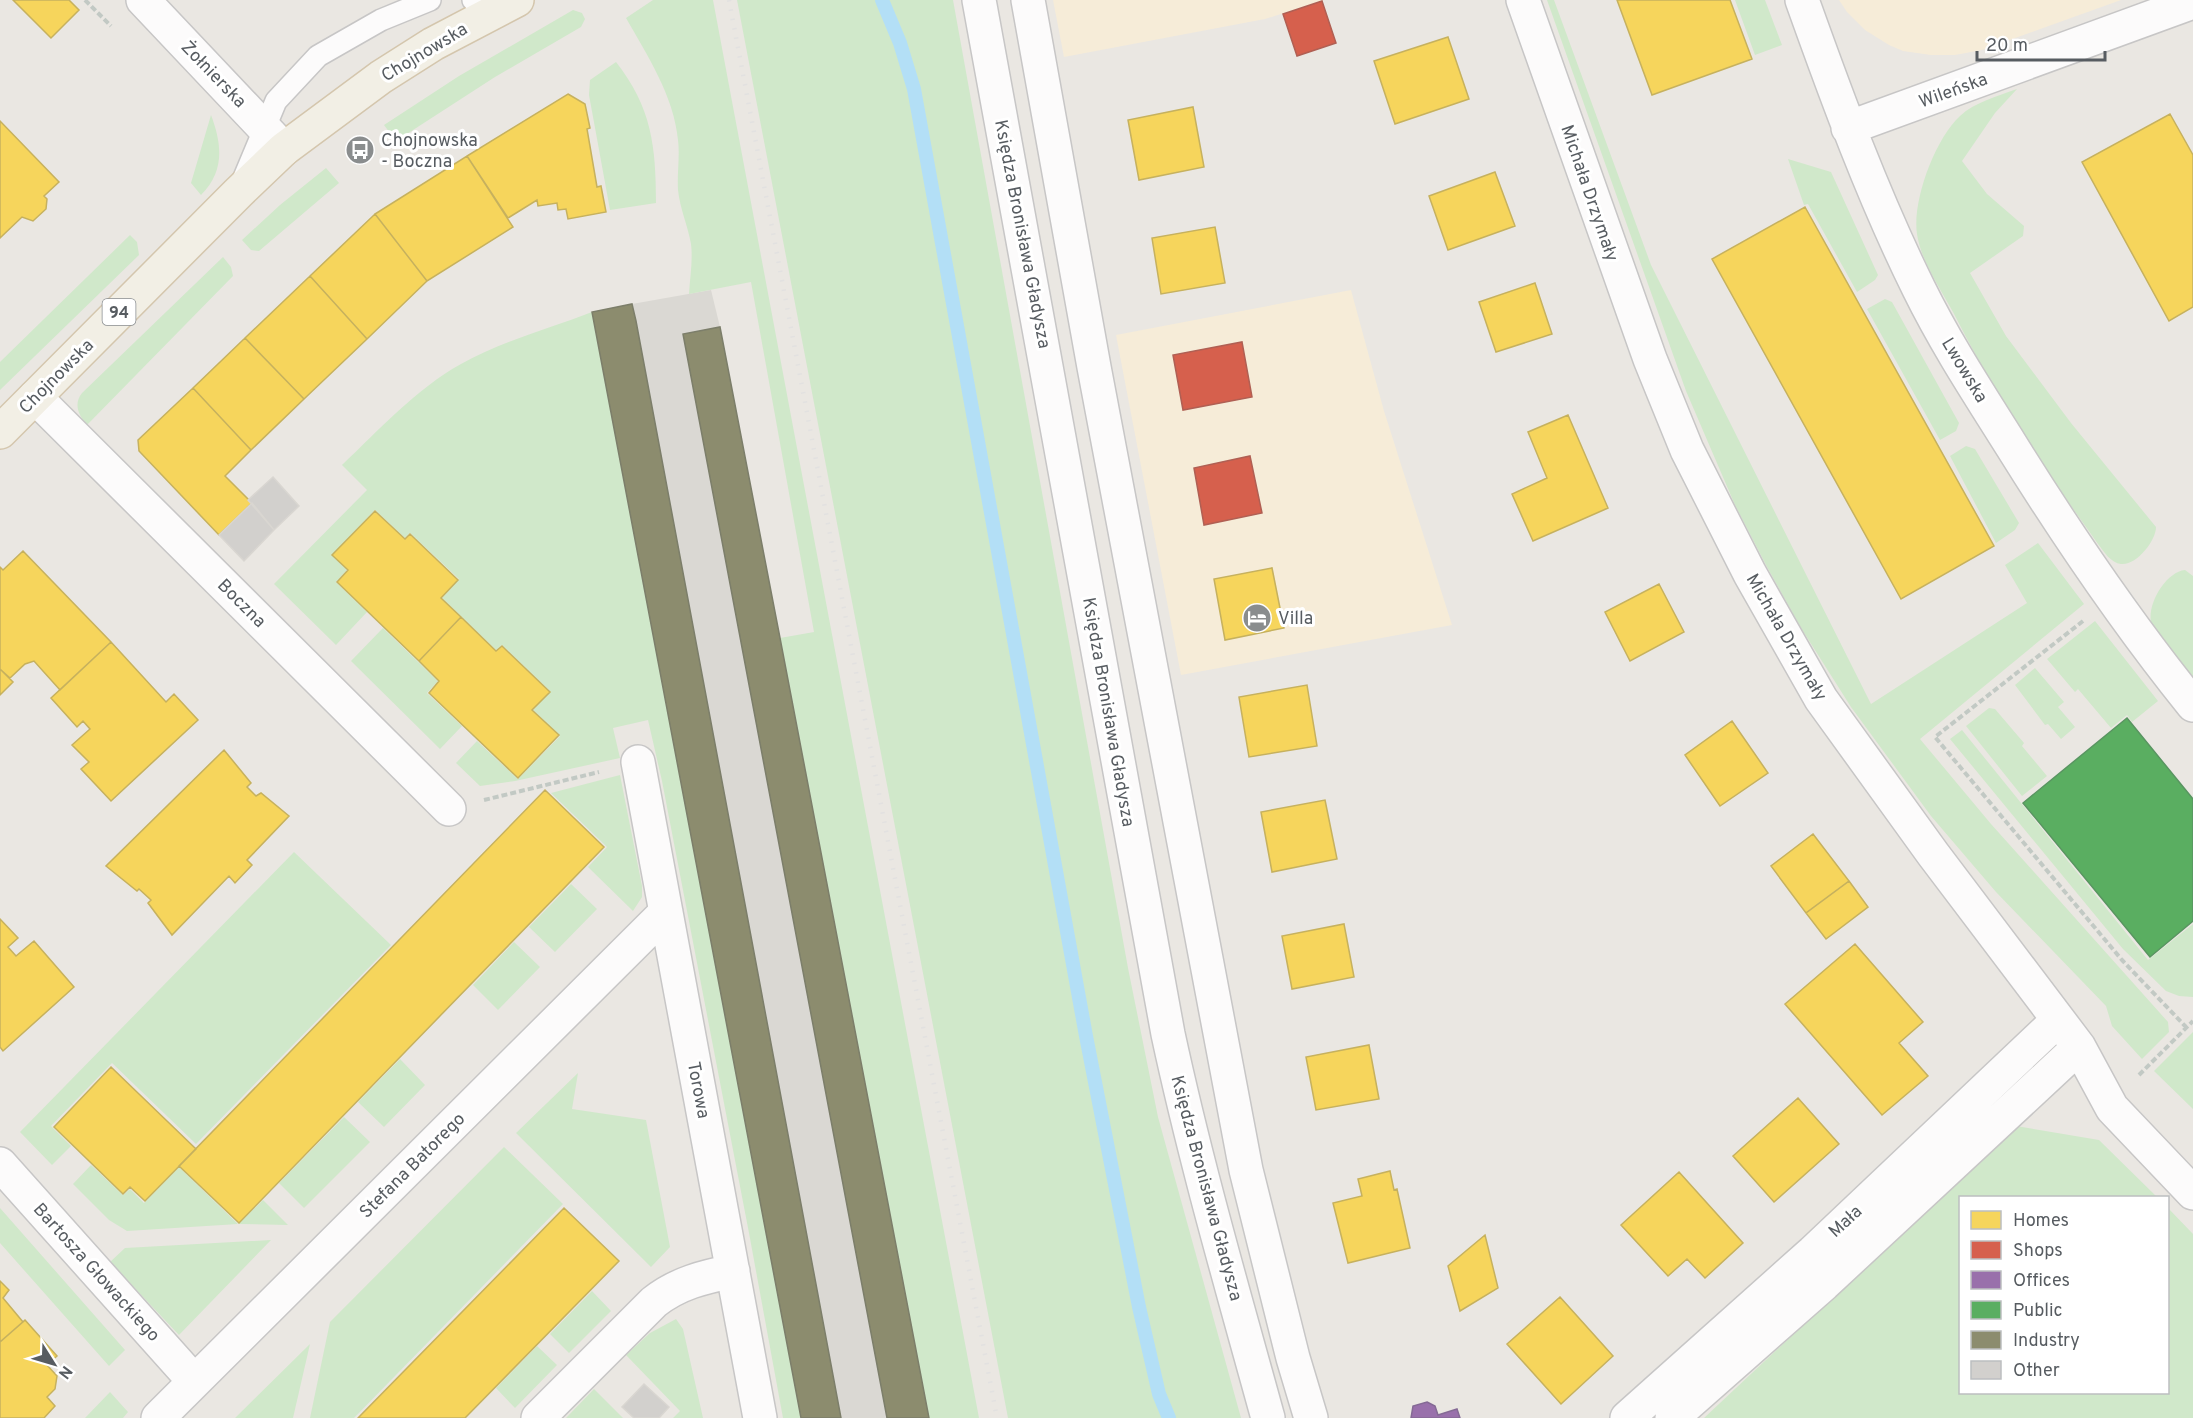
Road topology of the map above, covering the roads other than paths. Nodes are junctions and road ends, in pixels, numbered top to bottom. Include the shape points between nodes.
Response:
1 (143, 0) edge
2 (430, 0) edge
3 (979, 0) edge
4 (1028, 0) edge
5 (1523, 0) edge
6 (1802, 0) edge
7 (498, 2) edge
8 (2193, 2) edge
9 (1848, 128) junction
10 (275, 139) junction
11 (35, 397) junction
12 (0, 432) edge
13 (2193, 705) edge
14 (638, 762) road end
15 (449, 810) road end
16 (666, 912) junction
17 (2058, 1020) junction
18 (2079, 1047) junction
19 (0, 1164) edge
20 (2193, 1192) edge
21 (733, 1271) junction
22 (194, 1381) junction
23 (158, 1418) edge
24 (538, 1418) edge
25 (760, 1418) edge
26 (1268, 1418) edge
27 (1311, 1418) edge
28 (1627, 1418) edge
29 (1672, 1418) edge

1 - 10 street, Żołnierska
2 - 10 lane, Chojnowska via 381,20 318,56 276,101
3 - 26 street, Księdza Bronisława Gładysza via 1168,1034 1192,1140
4 - 27 street via 1246,1170
5 - 17 street, Michała Drzymały via 1650,359 1687,450 1750,574 1821,699
6 - 9 street, Lwowska
7 - 10 main road, Chojnowska / 94
8 - 9 street, Wileńska
9 - 13 street, Lwowska via 1899,248 1959,363 2111,600
10 - 11 main road, Chojnowska / 94 via 238,193
11 - 12 main road, Chojnowska / 94
11 - 15 street, Boczna
14 - 16 street, Torowa
16 - 21 street, Torowa
16 - 22 street, Stefana Batorego
17 - 18 street, Michała Drzymały
17 - 28 street, Mała via 1813,1252
18 - 20 street, Michała Drzymały via 2112,1108
18 - 29 street, Mała via 1824,1284
19 - 22 street, Bartosza Głowackiego
21 - 24 street via 669,1290
21 - 25 street, Torowa
22 - 23 street, Stefana Batorego

